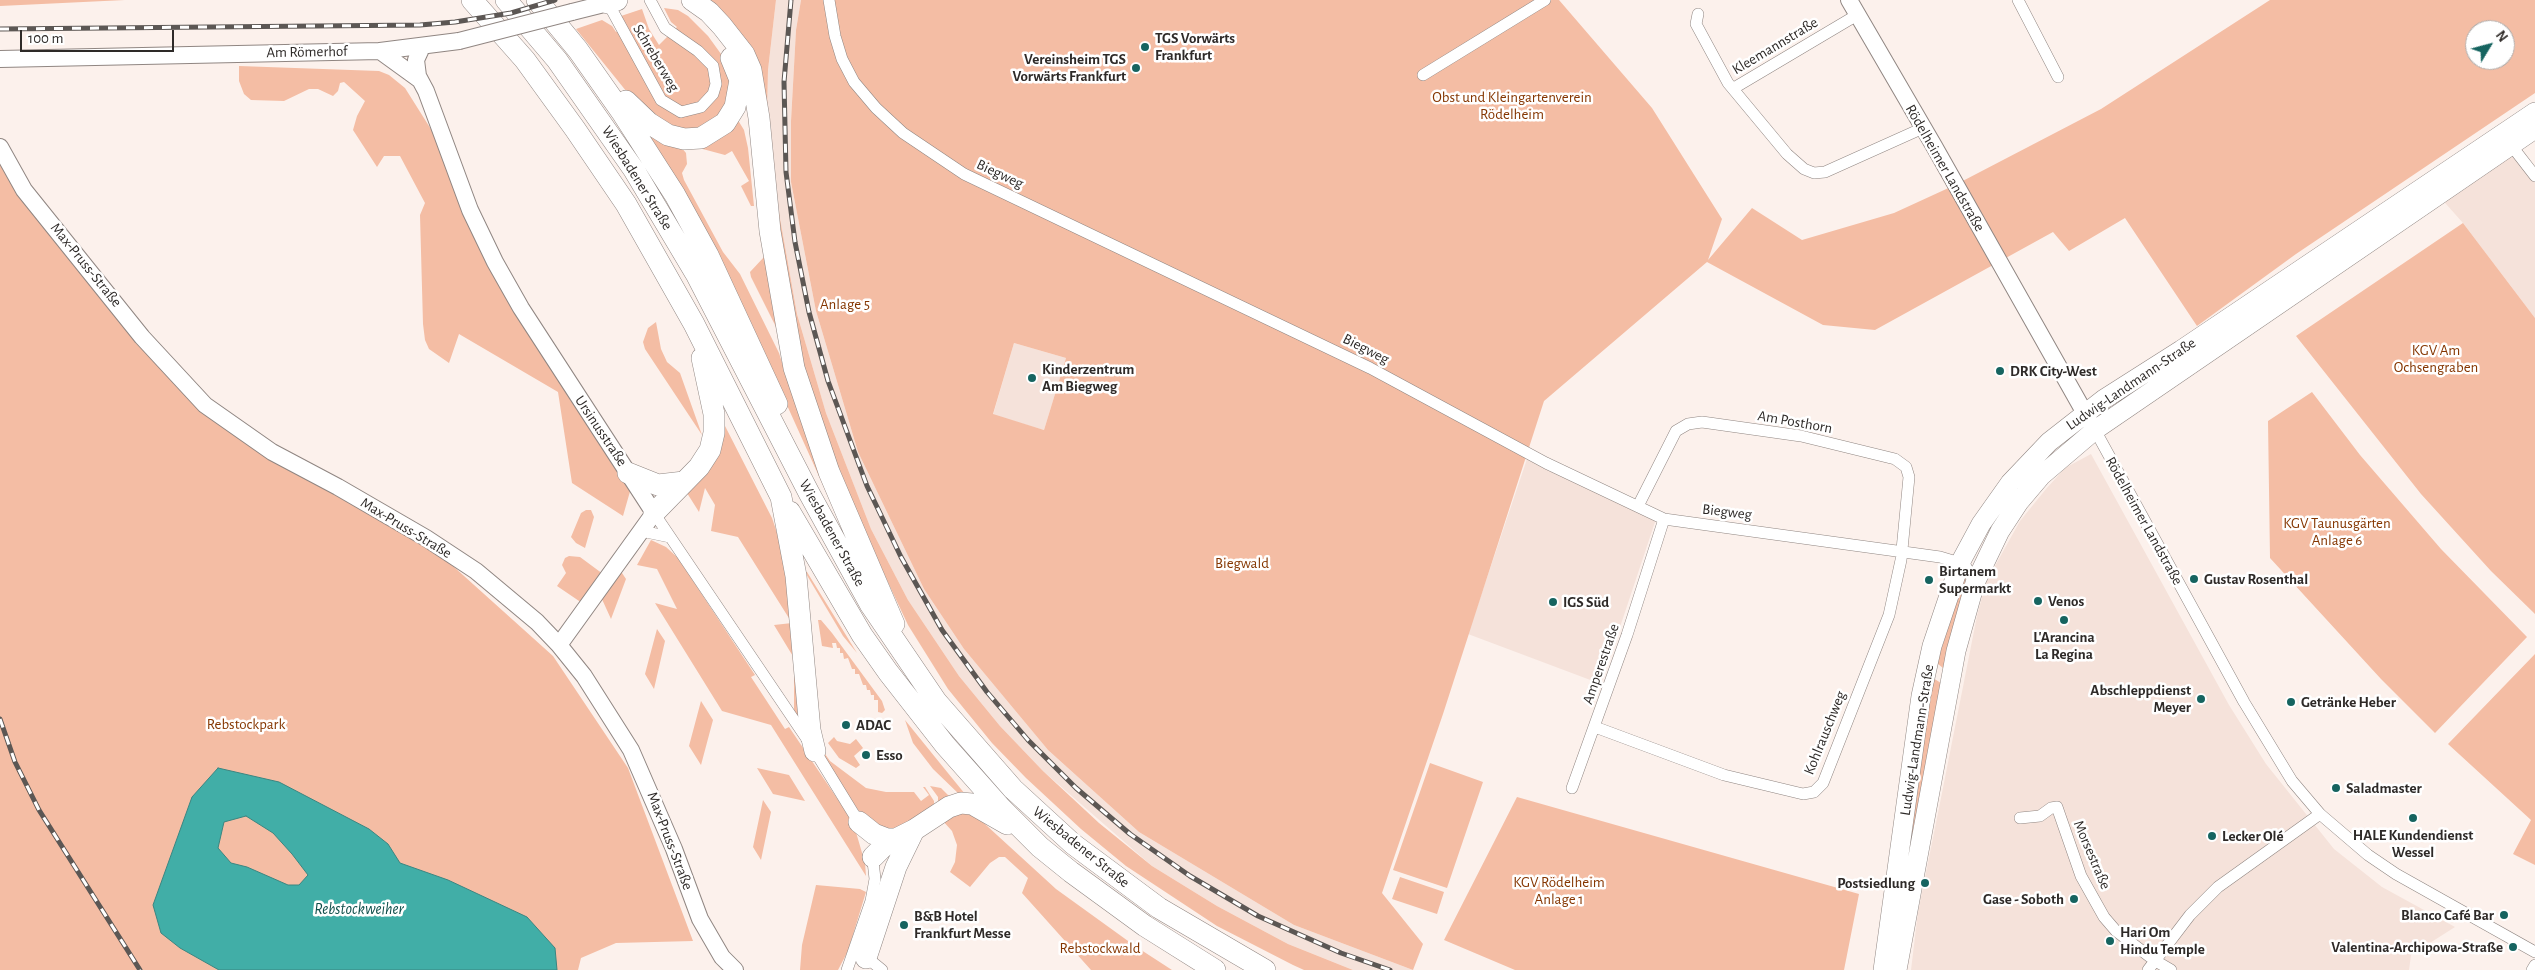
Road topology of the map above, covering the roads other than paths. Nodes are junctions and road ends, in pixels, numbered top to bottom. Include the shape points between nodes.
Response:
1 (472, 0) edge
2 (506, 0) edge
3 (537, 0) edge
4 (650, 0) edge
5 (674, 0) edge
6 (692, 0) edge
7 (829, 0) edge
8 (1545, 0) edge
9 (1848, 0) edge
10 (2018, 0) edge
11 (612, 1) edge
12 (1698, 14) dead end
13 (1857, 15) junction
14 (422, 47) junction
15 (578, 50) junction
16 (380, 51) junction
17 (0, 59) edge
18 (1423, 75) dead end
19 (2058, 77) dead end
20 (423, 86) junction
21 (1734, 88) junction
22 (2535, 112) edge
23 (1923, 128) junction
24 (2535, 129) edge
25 (2511, 145) junction
26 (0, 148) edge
27 (2535, 176) edge
28 (694, 324) junction
29 (2085, 413) junction
30 (2095, 430) junction
31 (628, 473) junction
32 (688, 479) junction
33 (809, 493) junction
34 (781, 497) junction
35 (1638, 506) junction
36 (1664, 519) junction
37 (658, 527) junction
38 (1901, 550) junction
39 (1960, 562) junction
40 (1975, 583) junction
41 (559, 645) junction
42 (1929, 658) junction
43 (915, 672) junction
44 (1952, 675) junction
45 (1595, 727) junction
46 (814, 751) junction
47 (1572, 788) dead end
48 (2320, 814) junction
49 (2020, 818) dead end
50 (860, 822) junction
51 (914, 830) junction
52 (894, 839) junction
53 (1040, 847) junction
54 (873, 857) junction
55 (2535, 952) edge
56 (2151, 965) edge
57 (861, 966) edge
58 (2535, 966) edge
59 (734, 970) edge
60 (1216, 970) edge
61 (1265, 970) edge
62 (1883, 970) edge
63 (1897, 970) edge
64 (2171, 970) edge
65 (2532, 970) edge

1 - 28 highway, Wiesbadener Straße via 525,60 575,129 626,204
2 - 33 highway, Wiesbadener Straße via 557,60 634,170 696,274
3 - 15 highway
4 - 11 street, Schreberweg via 665,28 713,66 716,84 713,94 701,107 681,112 661,100
5 - 15 highway via 701,20 728,53 738,72 740,87 733,113 725,123 708,134 684,139 656,128
6 - 43 highway via 722,26 739,47 751,70 770,231 794,368 829,472
7 - 35 street, Biegweg via 842,59 854,82 903,133 964,174 1370,368 1546,463
8 - 18 street
9 - 13 main road, Rödelheimer Landstraße
10 - 19 street
11 - 14 main road, Am Römerhof, bridge via 459,42
12 - 21 street, Kleemannstraße via 1696,24 1728,83
13 - 21 street, Kleemannstraße
13 - 23 main road, Rödelheimer Landstraße
14 - 16 main road, Am Römerhof
14 - 20 main road, Ursinusstraße via 426,72
15 - 33 highway via 636,133 708,255 778,405
16 - 17 main road, Am Römerhof
16 - 20 main road
20 - 31 main road, Ursinusstraße via 470,210 495,262 521,308
21 - 23 street, Kleemannstraße via 1787,154 1814,174
22 - 29 main road, Ludwig-Landmann-Straße
23 - 29 main road, Rödelheimer Landstraße
24 - 25 main road, Ludwig-Landmann-Straße
25 - 27 street
25 - 30 main road, Ludwig-Landmann-Straße
26 - 41 main road, Max-Pruss-Straße via 24,190 142,337 206,405 272,452 413,530 476,571
28 - 32 highway via 710,391 714,433 710,450
28 - 34 highway
29 - 30 main road, Rödelheimer Landstraße
29 - 39 main road, Ludwig-Landmann-Straße via 2042,448 2010,483
30 - 40 main road, Ludwig-Landmann-Straße via 2041,476 2019,502 2000,531
30 - 48 street, Rödelheimer Landstraße via 2274,754
31 - 32 highway via 658,485
31 - 37 main road, Ursinusstraße
32 - 37 highway
33 - 43 highway, Wiesbadener Straße via 870,604
34 - 46 highway via 796,576
34 - 53 highway, Wiesbadener Straße via 862,635 892,679 950,751
35 - 36 street, Biegweg
35 - 38 street, Am Posthorn via 1676,431 1688,424 1702,422 1801,436 1895,459 1906,467 1909,477
36 - 38 street, Biegweg
36 - 45 street, Amperestraße
37 - 41 main road via 632,544
37 - 46 street, Ursinusstraße
38 - 39 street, Biegweg
38 - 45 street, Kohlrauschweg via 1889,615 1823,783 1814,792 1803,794 1724,775
39 - 40 street
39 - 42 main road, Ludwig-Landmann-Straße
40 - 44 main road, Ludwig-Landmann-Straße
41 - 59 main road, Max-Pruss-Straße via 584,676 632,750 700,919 722,957
42 - 44 main road via 1938,677 1943,679
42 - 62 main road, Ludwig-Landmann-Straße
43 - 61 highway, Wiesbadener Straße via 985,758 1034,810 1073,844 1159,908
44 - 63 main road, Ludwig-Landmann-Straße
45 - 47 street, Amperestraße
46 - 50 street, Ursinusstraße
48 - 55 street, Rödelheimer Landstraße via 2396,874
48 - 56 street via 2218,887 2190,915
49 - 56 street, Morsestraße via 2040,816 2057,807 2081,876 2104,916
50 - 52 highway via 881,837
50 - 54 street, Ursinusstraße
51 - 52 highway
51 - 53 highway via 949,807 972,804
51 - 57 highway via 896,867
52 - 54 highway
53 - 60 highway, Wiesbadener Straße via 1145,926
54 - 57 street, Ursinusstraße via 875,879
56 - 64 street, Morsestraße
58 - 65 street

